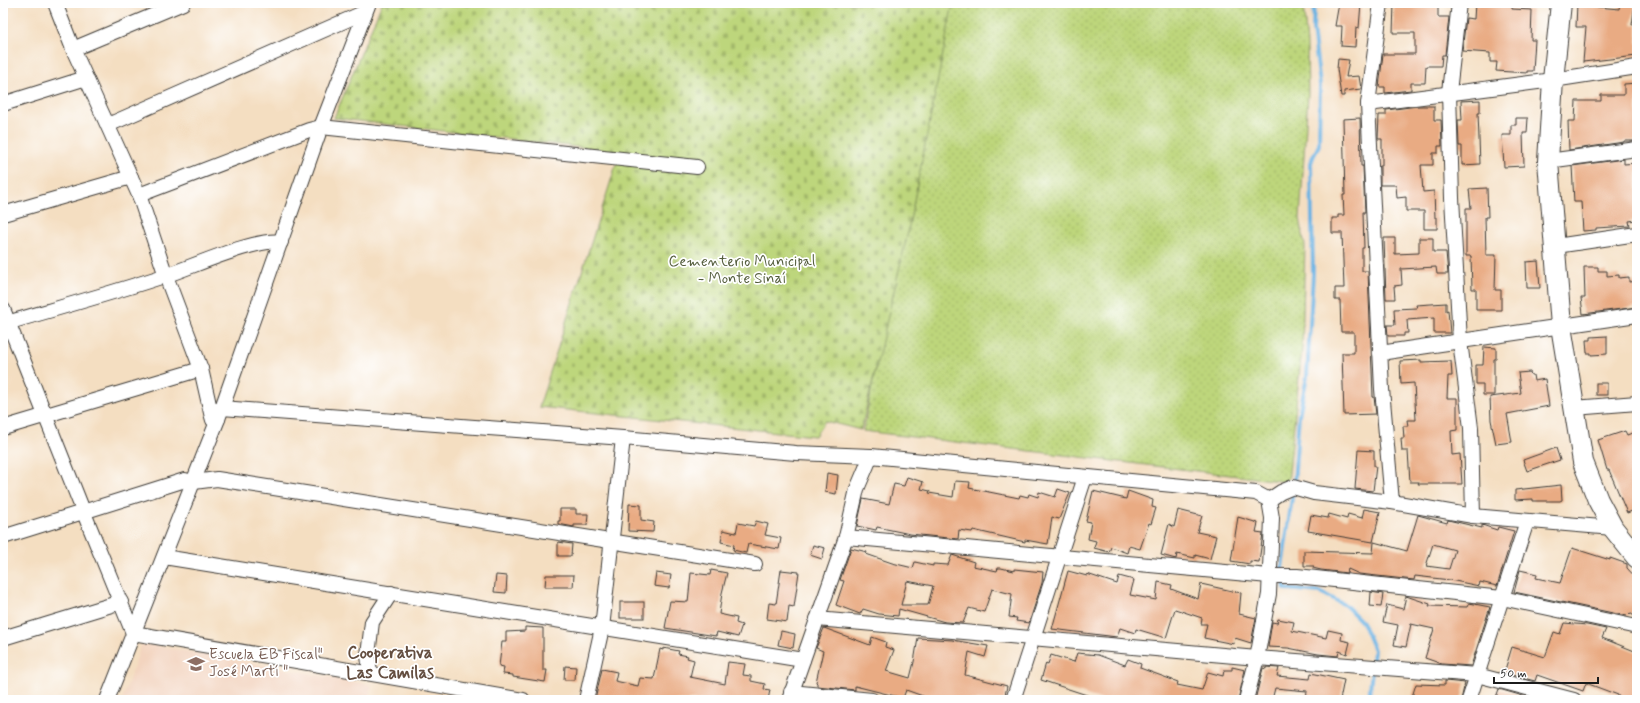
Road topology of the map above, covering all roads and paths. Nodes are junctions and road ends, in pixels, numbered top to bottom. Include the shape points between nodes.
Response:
1 (55, 3) edge
2 (184, 3) edge
3 (1381, 3) edge
4 (1459, 3) edge
5 (1561, 3) edge
6 (367, 8) edge
7 (73, 49) junction
8 (1637, 67) edge
9 (86, 78) junction
10 (1553, 80) junction
11 (1449, 92) junction
12 (3, 104) edge
13 (1368, 104) junction
14 (108, 125) junction
15 (320, 127) junction
16 (1637, 149) edge
17 (1548, 161) junction
18 (698, 167) dead end
19 (131, 176) junction
20 (140, 195) junction
21 (3, 214) edge
22 (1637, 234) edge
23 (281, 242) junction
24 (1556, 246) junction
25 (166, 276) junction
26 (3, 309) edge
27 (1637, 316) edge
28 (6, 323) edge
29 (1561, 326) junction
30 (1460, 341) junction
31 (1380, 353) junction
32 (201, 369) junction
33 (1637, 403) edge
34 (1574, 408) junction
35 (220, 413) junction
36 (46, 415) junction
37 (3, 428) edge
38 (623, 438) junction
39 (871, 456) junction
40 (1085, 477) junction
41 (194, 482) junction
42 (1269, 500) junction
43 (1392, 502) junction
44 (84, 513) junction
45 (1473, 516) junction
46 (1527, 521) junction
47 (1613, 528) junction
48 (3, 537) edge
49 (846, 537) junction
50 (613, 542) junction
51 (1060, 556) junction
52 (164, 557) junction
53 (1637, 558) edge
54 (755, 564) dead end
55 (1272, 576) junction
56 (391, 593) junction
57 (1502, 598) junction
58 (121, 602) junction
59 (817, 619) junction
60 (1637, 627) edge
61 (602, 628) junction
62 (133, 633) junction
63 (3, 638) edge
64 (1033, 638) junction
65 (1257, 658) junction
66 (803, 660) junction
67 (370, 673) junction
68 (1477, 675) junction
69 (790, 696) edge
70 (107, 700) edge
71 (523, 700) edge
72 (586, 700) edge
73 (872, 700) edge
74 (1013, 700) edge
75 (1246, 700) edge
76 (1469, 700) edge
77 (1574, 700) edge

1 - 7 street
2 - 7 street
3 - 13 street
4 - 11 street
5 - 10 street
6 - 14 street
6 - 15 street
7 - 9 street
8 - 10 street
9 - 12 street
9 - 14 street
10 - 11 street
10 - 17 street
11 - 13 street
11 - 30 street
13 - 31 street
14 - 19 street
15 - 18 street
15 - 20 street
15 - 23 street
16 - 17 street
17 - 24 street
19 - 20 street
19 - 21 street
20 - 25 street
22 - 24 street
23 - 25 street via 274,240 253,245
23 - 35 street
24 - 29 street
25 - 28 street
25 - 32 street
26 - 28 street
27 - 29 street
28 - 36 street
29 - 30 street
29 - 34 street
30 - 31 street
30 - 45 street via 1471,428
31 - 43 street
32 - 35 street via 213,420
32 - 36 street
33 - 34 street
34 - 47 street via 1583,462 1598,500
35 - 38 street
35 - 41 street
36 - 37 street
36 - 44 street
38 - 39 street via 796,453
38 - 50 street
39 - 40 street
39 - 49 street via 857,489
40 - 42 street via 1256,493
40 - 51 street
41 - 44 street via 185,480
41 - 50 street via 217,479
41 - 52 street
42 - 43 street via 1293,487 1314,493
42 - 55 street via 1272,518
43 - 45 street
44 - 48 street
44 - 58 street
45 - 46 street
46 - 47 street
46 - 57 street
47 - 53 street
49 - 51 street
49 - 59 street
50 - 54 street
50 - 61 street
51 - 55 street
51 - 64 street
52 - 56 street
52 - 62 street
55 - 57 street via 1297,576
55 - 65 street
56 - 61 street
56 - 67 street via 372,622 368,656
57 - 60 street
57 - 68 street
58 - 62 street
58 - 63 street
59 - 64 street
59 - 66 street
61 - 66 street
61 - 72 street
62 - 67 street
62 - 70 street
64 - 65 street
64 - 74 street
65 - 68 street
65 - 75 street
66 - 69 street
67 - 71 street
68 - 76 street
68 - 77 street
69 - 73 street

